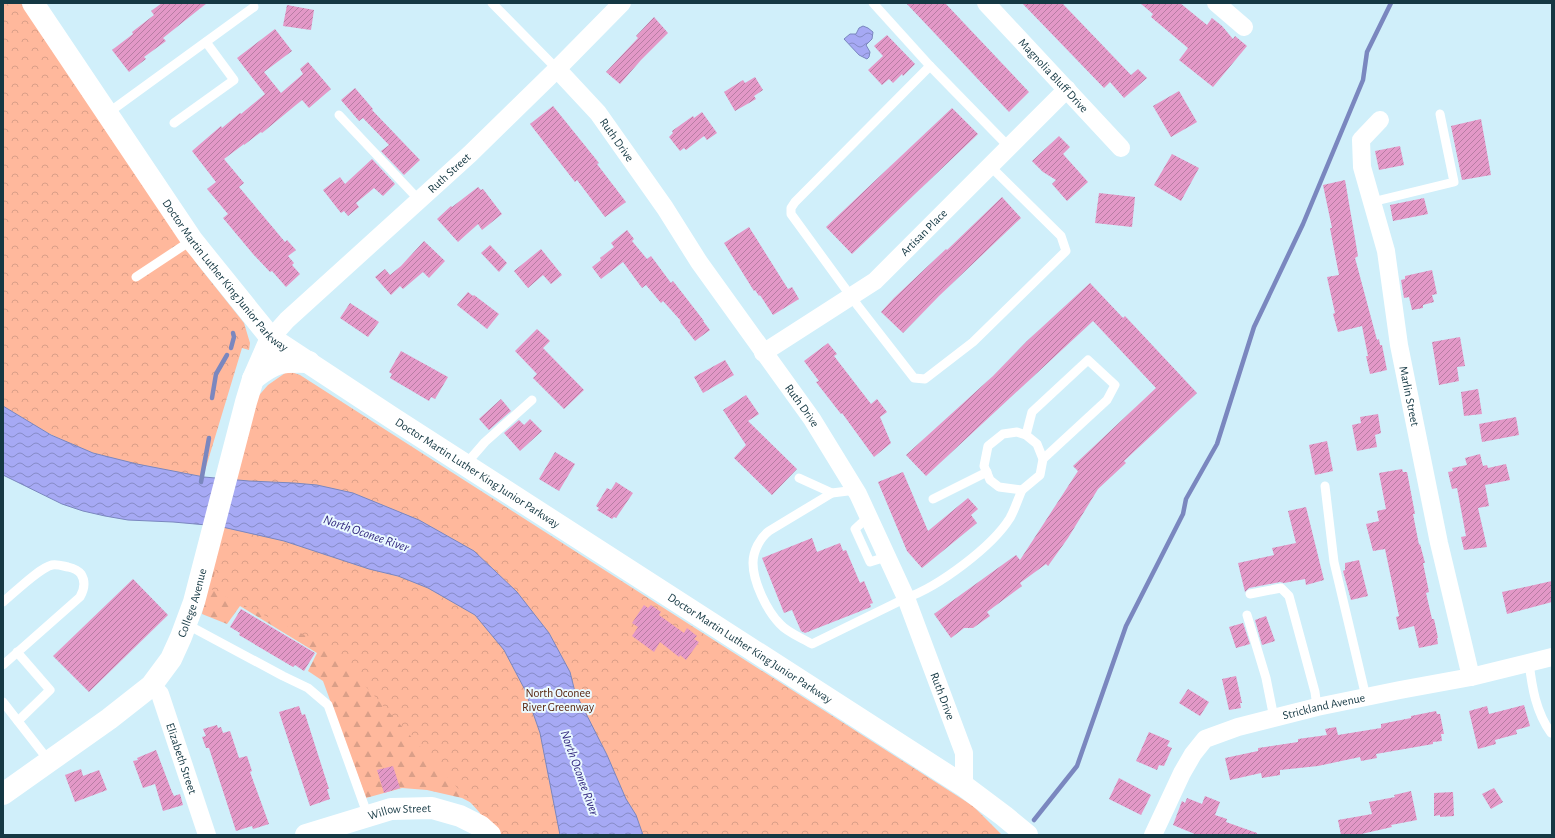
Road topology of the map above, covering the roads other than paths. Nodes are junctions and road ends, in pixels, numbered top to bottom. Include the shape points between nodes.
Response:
1 (492, 3) edge
2 (622, 3) edge
3 (873, 3) edge
4 (986, 3) edge
5 (1216, 3) edge
6 (36, 4) edge
7 (254, 7) dead end
8 (1244, 27) dead end
9 (206, 42) junction
10 (930, 66) junction
11 (557, 69) junction
12 (1067, 90) junction
13 (108, 113) junction
14 (1440, 114) dead end
15 (339, 115) dead end
16 (1380, 120) dead end
17 (174, 123) dead end
18 (1009, 147) junction
19 (1121, 148) dead end
20 (990, 166) junction
21 (420, 201) junction
22 (1372, 202) junction
23 (192, 240) junction
24 (136, 277) dead end
25 (851, 296) junction
26 (271, 338) junction
27 (763, 353) junction
28 (309, 362) junction
29 (253, 379) junction
30 (532, 400) dead end
31 (1026, 435) junction
32 (1043, 458) junction
33 (465, 465) junction
34 (987, 472) junction
35 (799, 478) dead end
36 (1325, 486) dead end
37 (856, 490) junction
38 (1022, 490) junction
39 (832, 493) junction
40 (934, 499) dead end
41 (1250, 594) dead end
42 (906, 598) junction
43 (3, 602) edge
44 (1247, 615) dead end
45 (186, 624) junction
46 (17, 652) junction
47 (1552, 657) edge
48 (1529, 662) junction
49 (3, 665) edge
50 (1471, 677) junction
51 (151, 686) junction
52 (1366, 697) junction
53 (3, 702) edge
54 (1317, 707) junction
55 (1274, 718) junction
56 (18, 721) junction
57 (1551, 733) edge
58 (49, 761) junction
59 (964, 786) junction
60 (3, 794) edge
61 (368, 816) junction
62 (207, 835) edge
63 (306, 835) edge
64 (490, 835) edge
65 (1027, 835) edge
66 (1153, 835) edge

1 - 11 lane
2 - 11 street, Ruth Street
3 - 10 lane
4 - 12 street, Magnolia Bluff Drive
5 - 8 street
6 - 13 main road, Doctor Martin Luther King Junior Parkway
7 - 9 lane
9 - 13 lane
9 - 17 lane via 234,80
10 - 18 lane
10 - 25 lane via 794,202 791,208 791,214
11 - 21 street, Ruth Street
11 - 27 street, Ruth Drive via 598,113
12 - 18 street, Artisan Place
12 - 19 street, Magnolia Bluff Drive
13 - 23 main road, Doctor Martin Luther King Junior Parkway
14 - 22 lane via 1454,182
15 - 21 lane
16 - 22 street, Marlin Street via 1362,140 1362,167
18 - 20 street, Artisan Place
20 - 25 street, Artisan Place via 874,281
20 - 25 lane via 1061,236 1066,251 973,342 925,379 914,378
21 - 26 street, Ruth Street via 287,320
22 - 50 street, Marlin Street via 1386,251 1400,345 1439,543
23 - 24 lane
23 - 26 main road, Doctor Martin Luther King Junior Parkway
25 - 27 street, Artisan Place
26 - 28 main road, Doctor Martin Luther King Junior Parkway
26 - 29 main road, College Avenue
27 - 37 street, Ruth Drive via 812,420
28 - 29 main road via 280,363 269,367
28 - 33 main road, Doctor Martin Luther King Junior Parkway
29 - 45 main road, College Avenue
30 - 33 lane via 484,442
31 - 32 lane via 1037,444
31 - 32 lane via 1032,412 1088,360 1115,386 1107,400
31 - 34 lane via 1017,432 1003,434 988,446 984,466
32 - 38 lane via 1040,475
33 - 59 main road, Doctor Martin Luther King Junior Parkway
34 - 38 lane via 990,480 999,487
34 - 40 lane
35 - 39 lane
36 - 52 lane via 1334,562
37 - 39 lane
37 - 42 street, Ruth Drive
38 - 42 lane via 1009,518 984,549 933,586
39 - 42 lane via 762,537 753,562 759,590 772,614 781,625 812,644
41 - 54 lane via 1281,588 1289,596
42 - 59 street, Ruth Drive via 964,753
43 - 46 lane via 42,570 52,565 72,568 80,574 84,582 84,590 80,597
44 - 55 lane via 1266,678
45 - 51 main road, College Avenue via 170,659
45 - 61 lane via 308,688 328,705
46 - 49 lane
46 - 56 lane via 50,690
47 - 48 street, Strickland Avenue
48 - 50 street, Strickland Avenue
48 - 57 lane via 1536,703 1544,724
50 - 52 street, Strickland Avenue
51 - 58 main road, College Avenue
51 - 62 street, Elizabeth Street via 160,694
52 - 54 street, Strickland Avenue
53 - 56 lane
54 - 55 street, Strickland Avenue
55 - 66 street, Strickland Avenue via 1205,739 1182,773
56 - 58 lane
58 - 60 main road, College Avenue
59 - 65 main road, Doctor Martin Luther King Junior Parkway
61 - 63 main road, Willow Street
61 - 64 main road, Willow Street via 391,809 432,808 460,816 480,826

